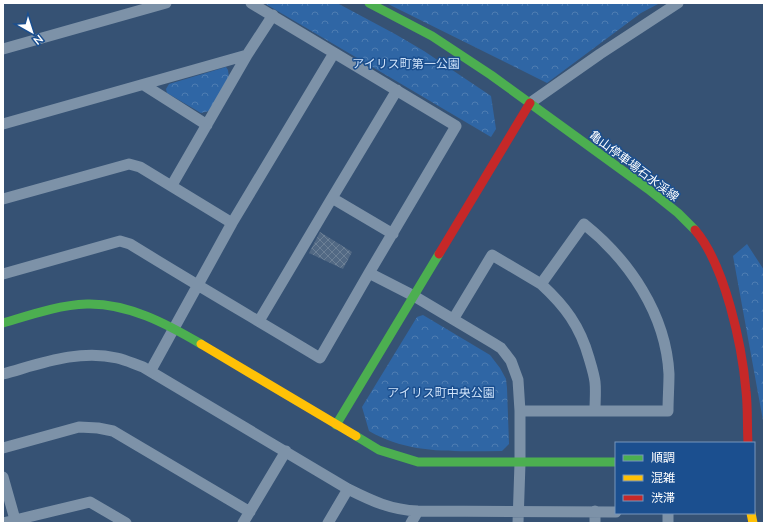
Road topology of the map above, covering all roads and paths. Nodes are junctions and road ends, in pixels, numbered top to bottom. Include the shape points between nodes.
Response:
1 (166, 3) edge
2 (251, 3) edge
3 (369, 3) edge
4 (678, 3) edge
5 (273, 15) junction
6 (3, 49) edge
7 (334, 53) junction
8 (247, 56) junction
9 (144, 84) junction
10 (397, 90) junction
11 (530, 103) junction
12 (3, 124) edge
13 (207, 125) junction
14 (172, 186) junction
15 (332, 198) junction
16 (3, 199) edge
17 (232, 223) junction
18 (393, 234) junction
19 (3, 274) edge
20 (369, 274) junction
21 (541, 284) junction
22 (196, 286) junction
23 (414, 296) junction
24 (454, 318) junction
25 (259, 321) junction
26 (3, 323) edge
27 (174, 328) junction
28 (151, 370) junction
29 (3, 374) edge
30 (595, 410) junction
31 (520, 411) junction
32 (336, 425) junction
33 (748, 442) edge
34 (3, 448) edge
35 (286, 452) junction
36 (615, 462) edge
37 (520, 463) junction
38 (3, 477) edge
39 (348, 489) junction
40 (418, 511) junction
41 (595, 511) junction
42 (250, 512) junction
43 (615, 512) edge
44 (518, 517) edge
45 (16, 521) edge
46 (3, 523) edge
47 (126, 523) edge
48 (243, 523) edge
49 (328, 523) edge
50 (411, 523) edge
51 (595, 523) edge

1 - 6 street
2 - 5 street
3 - 11 street, 亀山停車場石水渓線 via 400,18 472,62
4 - 11 street
5 - 7 street
5 - 8 street
7 - 10 street
7 - 17 street
8 - 9 street
8 - 13 street
9 - 12 street
9 - 13 street
10 - 15 street
10 - 18 street via 456,126
11 - 23 street
11 - 33 street, 亀山停車場石水渓線 via 693,226 710,250 729,301 744,375
13 - 14 street
14 - 16 street via 140,167 129,164
14 - 17 street
15 - 18 street
15 - 25 street
17 - 22 street
18 - 20 street
19 - 22 street via 120,241 130,244
20 - 23 street
20 - 25 street via 320,358
21 - 24 street via 492,255
21 - 30 street via 562,305 580,331 595,380
21 - 30 street via 584,224 620,258 653,311 666,352 669,374 668,411
22 - 25 street
22 - 27 street
23 - 24 street
23 - 32 street
24 - 31 street via 501,348 511,362 518,380
26 - 27 street via 57,308 86,304 121,307
27 - 28 street
27 - 32 street
28 - 29 street via 116,358 88,355 55,360
28 - 35 street
30 - 31 street
31 - 37 street
32 - 37 street via 379,450 418,462
34 - 42 street via 79,427 113,431
35 - 39 street
35 - 42 street
36 - 37 street
37 - 44 street
38 - 45 street
39 - 40 street via 378,503
39 - 49 street
40 - 44 street
40 - 50 street
41 - 43 street
41 - 44 street
41 - 51 street
42 - 48 street
45 - 46 street
45 - 47 street via 90,502

